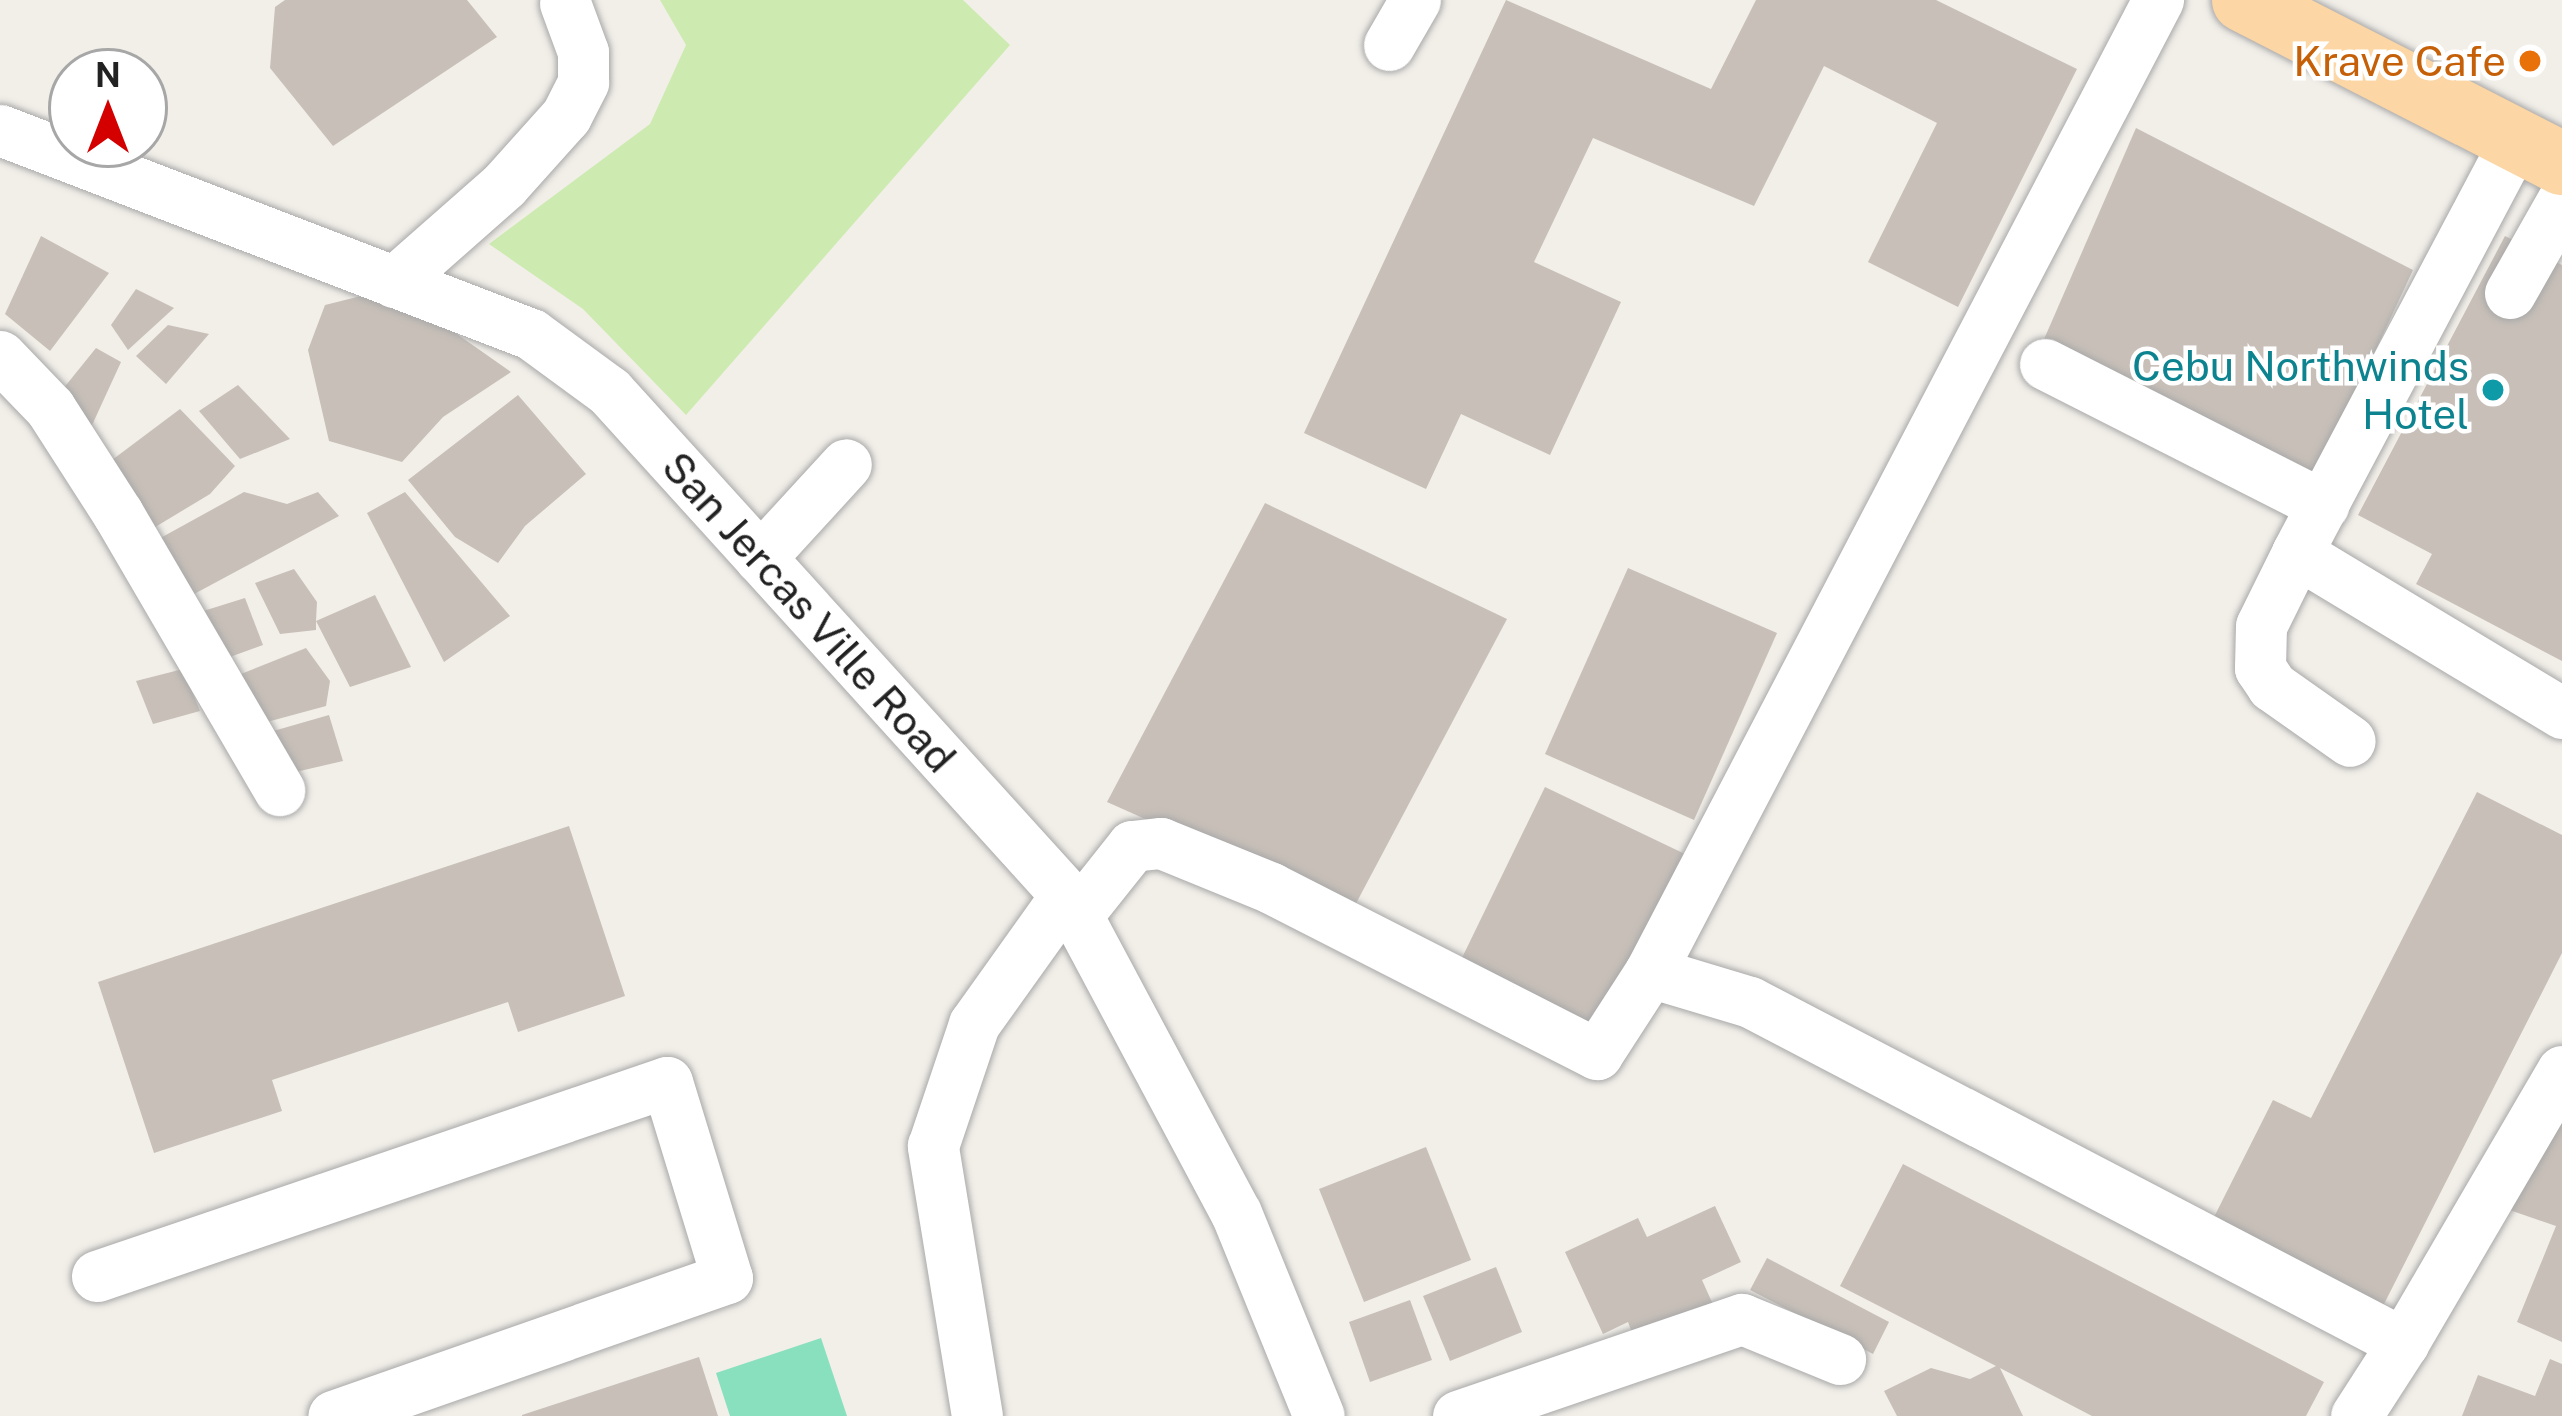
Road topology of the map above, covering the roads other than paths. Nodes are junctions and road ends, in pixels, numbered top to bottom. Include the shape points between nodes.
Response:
1 (1415, 0) edge
2 (2158, 0) edge
3 (2243, 0) edge
4 (565, 3) dead end
5 (1389, 45) dead end
6 (0, 130) edge
7 (2539, 151) edge
8 (2562, 201) edge
9 (394, 282) junction
10 (2510, 293) dead end
11 (0, 356) edge
12 (2045, 364) dead end
13 (846, 464) dead end
14 (2323, 505) junction
15 (2297, 553) junction
16 (760, 558) junction
17 (2562, 713) edge
18 (2350, 741) dead end
19 (279, 790) dead end
20 (1072, 905) junction
21 (1650, 972) junction
22 (2562, 1070) edge
23 (97, 1276) dead end
24 (2403, 1343) junction
25 (1840, 1359) dead end
26 (333, 1416) edge
27 (977, 1416) edge
28 (1319, 1416) edge
29 (1458, 1416) edge
30 (2356, 1416) edge

1 - 5 street
2 - 21 street
3 - 7 main road
4 - 9 street via 584,52 584,82 566,116 504,185
6 - 9 street, San Jercas Ville Road
7 - 14 street
8 - 10 street
9 - 16 street, San Jercas Ville Road via 531,334 609,392
11 - 19 street via 50,408
12 - 14 street
13 - 16 street
14 - 15 street
15 - 17 street
15 - 18 street via 2261,626 2260,668 2272,686
16 - 20 street, San Jercas Ville Road
20 - 21 street via 1132,846 1161,843 1250,878 1597,1054
20 - 27 street via 974,1024 932,1146
20 - 28 street, San Jercas Ville Road via 1236,1213
21 - 24 street via 1750,1002
22 - 24 street
23 - 26 street via 667,1082 728,1278
24 - 30 street
25 - 29 street via 1742,1318

